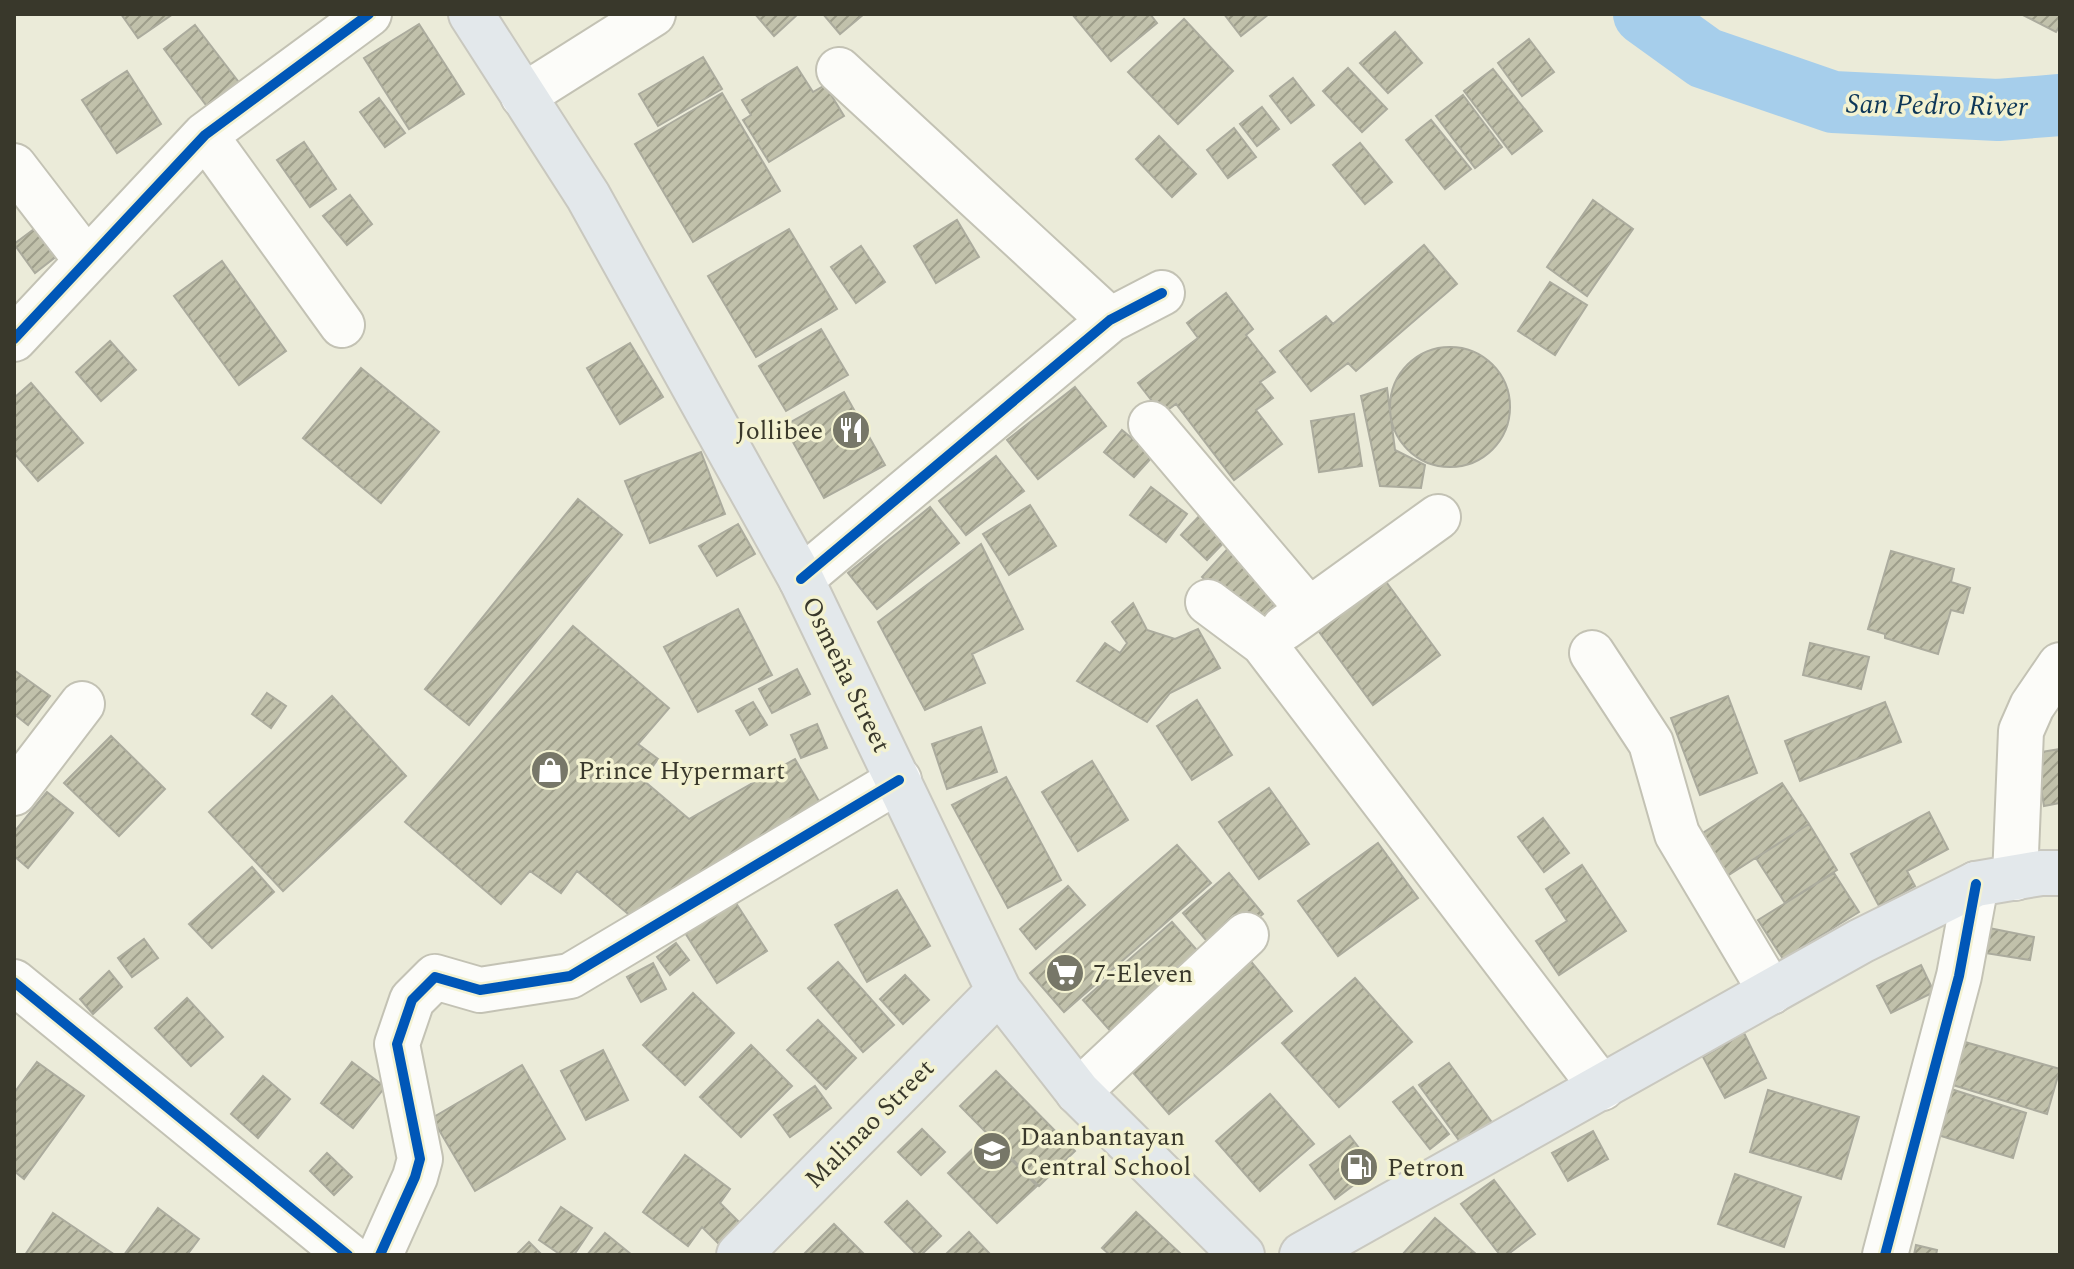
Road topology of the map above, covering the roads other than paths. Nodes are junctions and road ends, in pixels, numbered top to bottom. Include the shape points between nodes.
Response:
1 (369, 14) edge
2 (471, 14) edge
3 (653, 14) edge
4 (839, 70) dead end
5 (523, 96) junction
6 (205, 135) junction
7 (14, 166) edge
8 (87, 261) junction
9 (1162, 293) dead end
10 (1110, 320) junction
11 (342, 325) dead end
12 (14, 339) edge
13 (1151, 424) dead end
14 (1438, 517) dead end
15 (801, 579) junction
16 (1208, 602) dead end
17 (1309, 610) junction
18 (1263, 643) junction
19 (1592, 653) dead end
20 (2060, 665) edge
21 (82, 704) dead end
22 (899, 780) junction
23 (14, 793) edge
24 (2060, 873) edge
25 (1996, 881) junction
26 (1246, 935) dead end
27 (14, 982) edge
28 (999, 991) junction
29 (1771, 992) junction
30 (1602, 1088) junction
31 (1078, 1092) junction
32 (348, 1255) edge
33 (380, 1255) edge
34 (739, 1255) edge
35 (1242, 1255) edge
36 (1302, 1255) edge
37 (1885, 1255) edge

1 - 6 street
2 - 5 main road, Osmeña Street
3 - 5 street
4 - 10 street
5 - 15 main road, Osmeña Street via 588,196
6 - 8 street
6 - 11 street
7 - 8 street
8 - 12 street
9 - 10 street
10 - 15 street
13 - 17 street
14 - 17 street
15 - 22 main road, Osmeña Street
16 - 18 street
17 - 18 street
18 - 30 street
19 - 29 street via 1651,743 1677,834
20 - 25 street via 2021,731
21 - 23 street
22 - 28 main road, Osmeña Street
22 - 33 street via 570,976 480,990 435,977 412,1000 397,1044 420,1159
24 - 25 main road
25 - 29 main road via 1861,941
25 - 37 street via 1959,976
26 - 31 street
27 - 32 street
28 - 31 main road, Osmeña Street
28 - 34 main road, Malinao Street
29 - 30 main road
30 - 36 main road
31 - 35 main road, Osmeña Street

